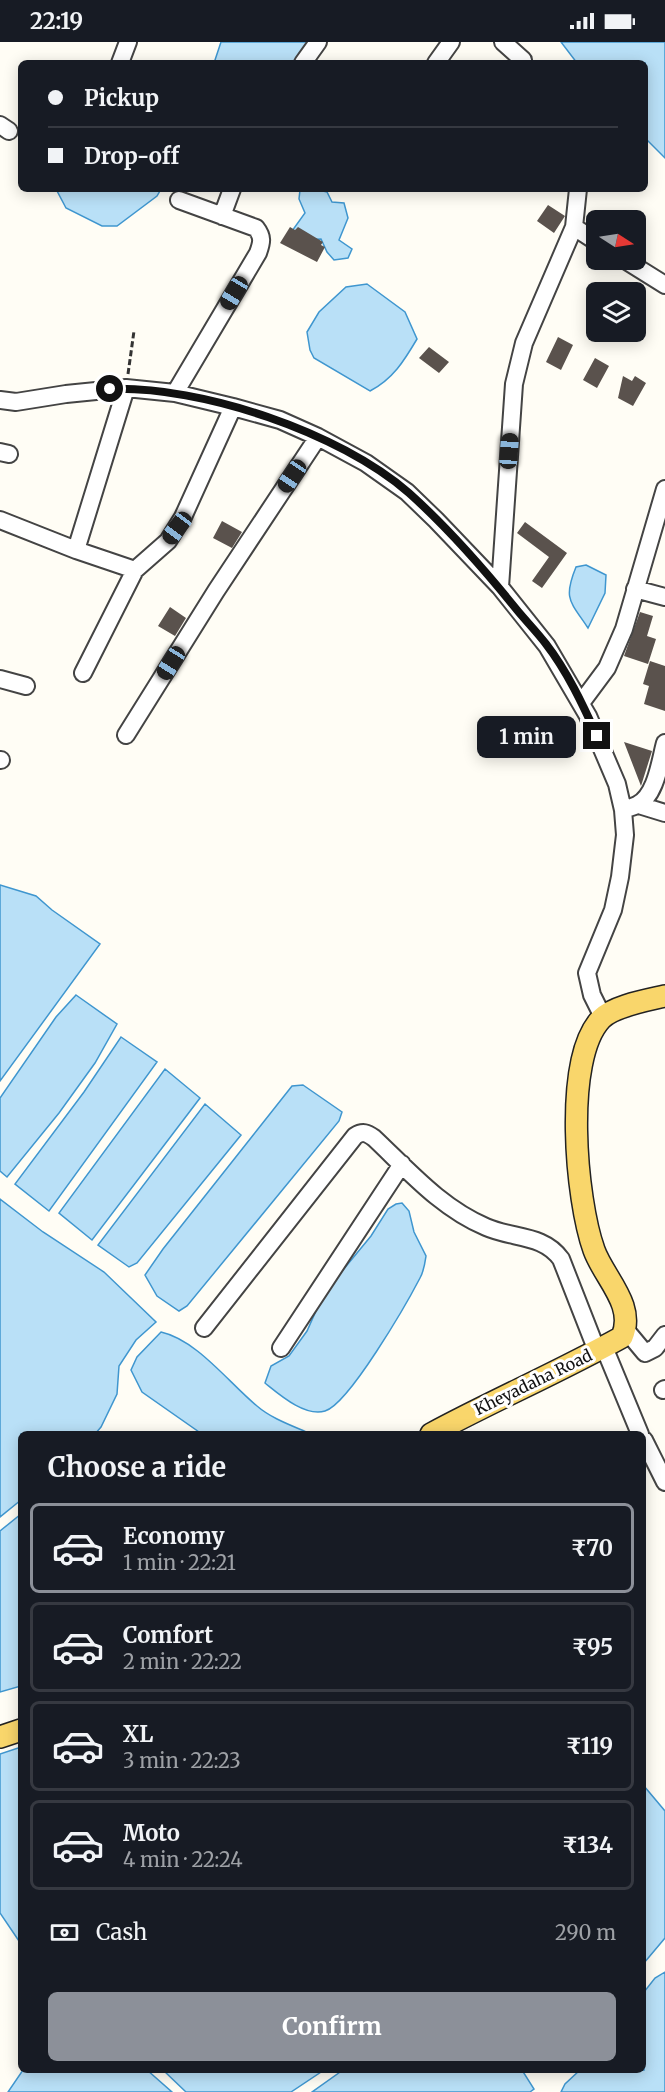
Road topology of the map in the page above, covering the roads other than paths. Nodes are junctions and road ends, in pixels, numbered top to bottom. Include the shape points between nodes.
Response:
1 (128, 42) edge
2 (318, 42) edge
3 (451, 42) edge
4 (503, 42) edge
5 (121, 60) edge
6 (305, 60) edge
7 (438, 60) edge
8 (523, 60) dead end
9 (231, 192) edge
10 (578, 192) edge
11 (179, 200) dead end
12 (222, 216) junction
13 (574, 227) junction
14 (586, 235) edge
15 (641, 270) edge
16 (665, 285) edge
17 (126, 388) junction
18 (175, 393) junction
19 (0, 400) edge
20 (233, 407) junction
21 (318, 437) junction
22 (665, 489) edge
23 (0, 520) edge
24 (75, 550) junction
25 (135, 570) junction
26 (500, 587) junction
27 (635, 589) junction
28 (665, 597) edge
29 (83, 673) dead end
30 (0, 679) edge
31 (26, 686) dead end
32 (581, 703) junction
33 (126, 735) dead end
34 (665, 743) edge
35 (631, 807) junction
36 (665, 813) edge
37 (665, 996) edge
38 (603, 1017) junction
39 (402, 1164) junction
40 (204, 1328) dead end
41 (665, 1335) edge
42 (612, 1341) junction
43 (281, 1348) dead end
44 (437, 1431) edge
45 (639, 1431) edge
46 (646, 1444) edge
47 (665, 1482) edge
48 (18, 1731) edge
49 (0, 1737) edge

1 - 5 street
2 - 6 street
3 - 7 street
4 - 8 street
9 - 12 street
10 - 13 street
11 - 12 street
12 - 18 street via 255,228 262,242
13 - 14 street
13 - 26 street via 524,343 516,374
15 - 16 street
17 - 18 street
17 - 19 street via 16,402
17 - 24 street
18 - 20 street
20 - 21 street via 280,420
20 - 25 street via 177,528
21 - 26 street via 366,463 407,492
21 - 33 street
22 - 27 street
23 - 24 street
24 - 25 street
25 - 29 street
26 - 32 street via 547,646
27 - 28 street
27 - 32 street via 607,668
30 - 31 street
32 - 35 street
34 - 35 street via 647,798
35 - 36 street
35 - 38 street via 613,910 587,973
37 - 38 main road
38 - 42 main road via 593,1029 580,1074 577,1151 586,1226 627,1322
39 - 40 street via 366,1133 355,1136
39 - 42 street via 437,1198 463,1215 505,1234 543,1242 554,1250
39 - 43 street
41 - 42 street via 645,1353
42 - 44 main road, Kheyadaha Road
42 - 45 street
46 - 47 street
48 - 49 main road

